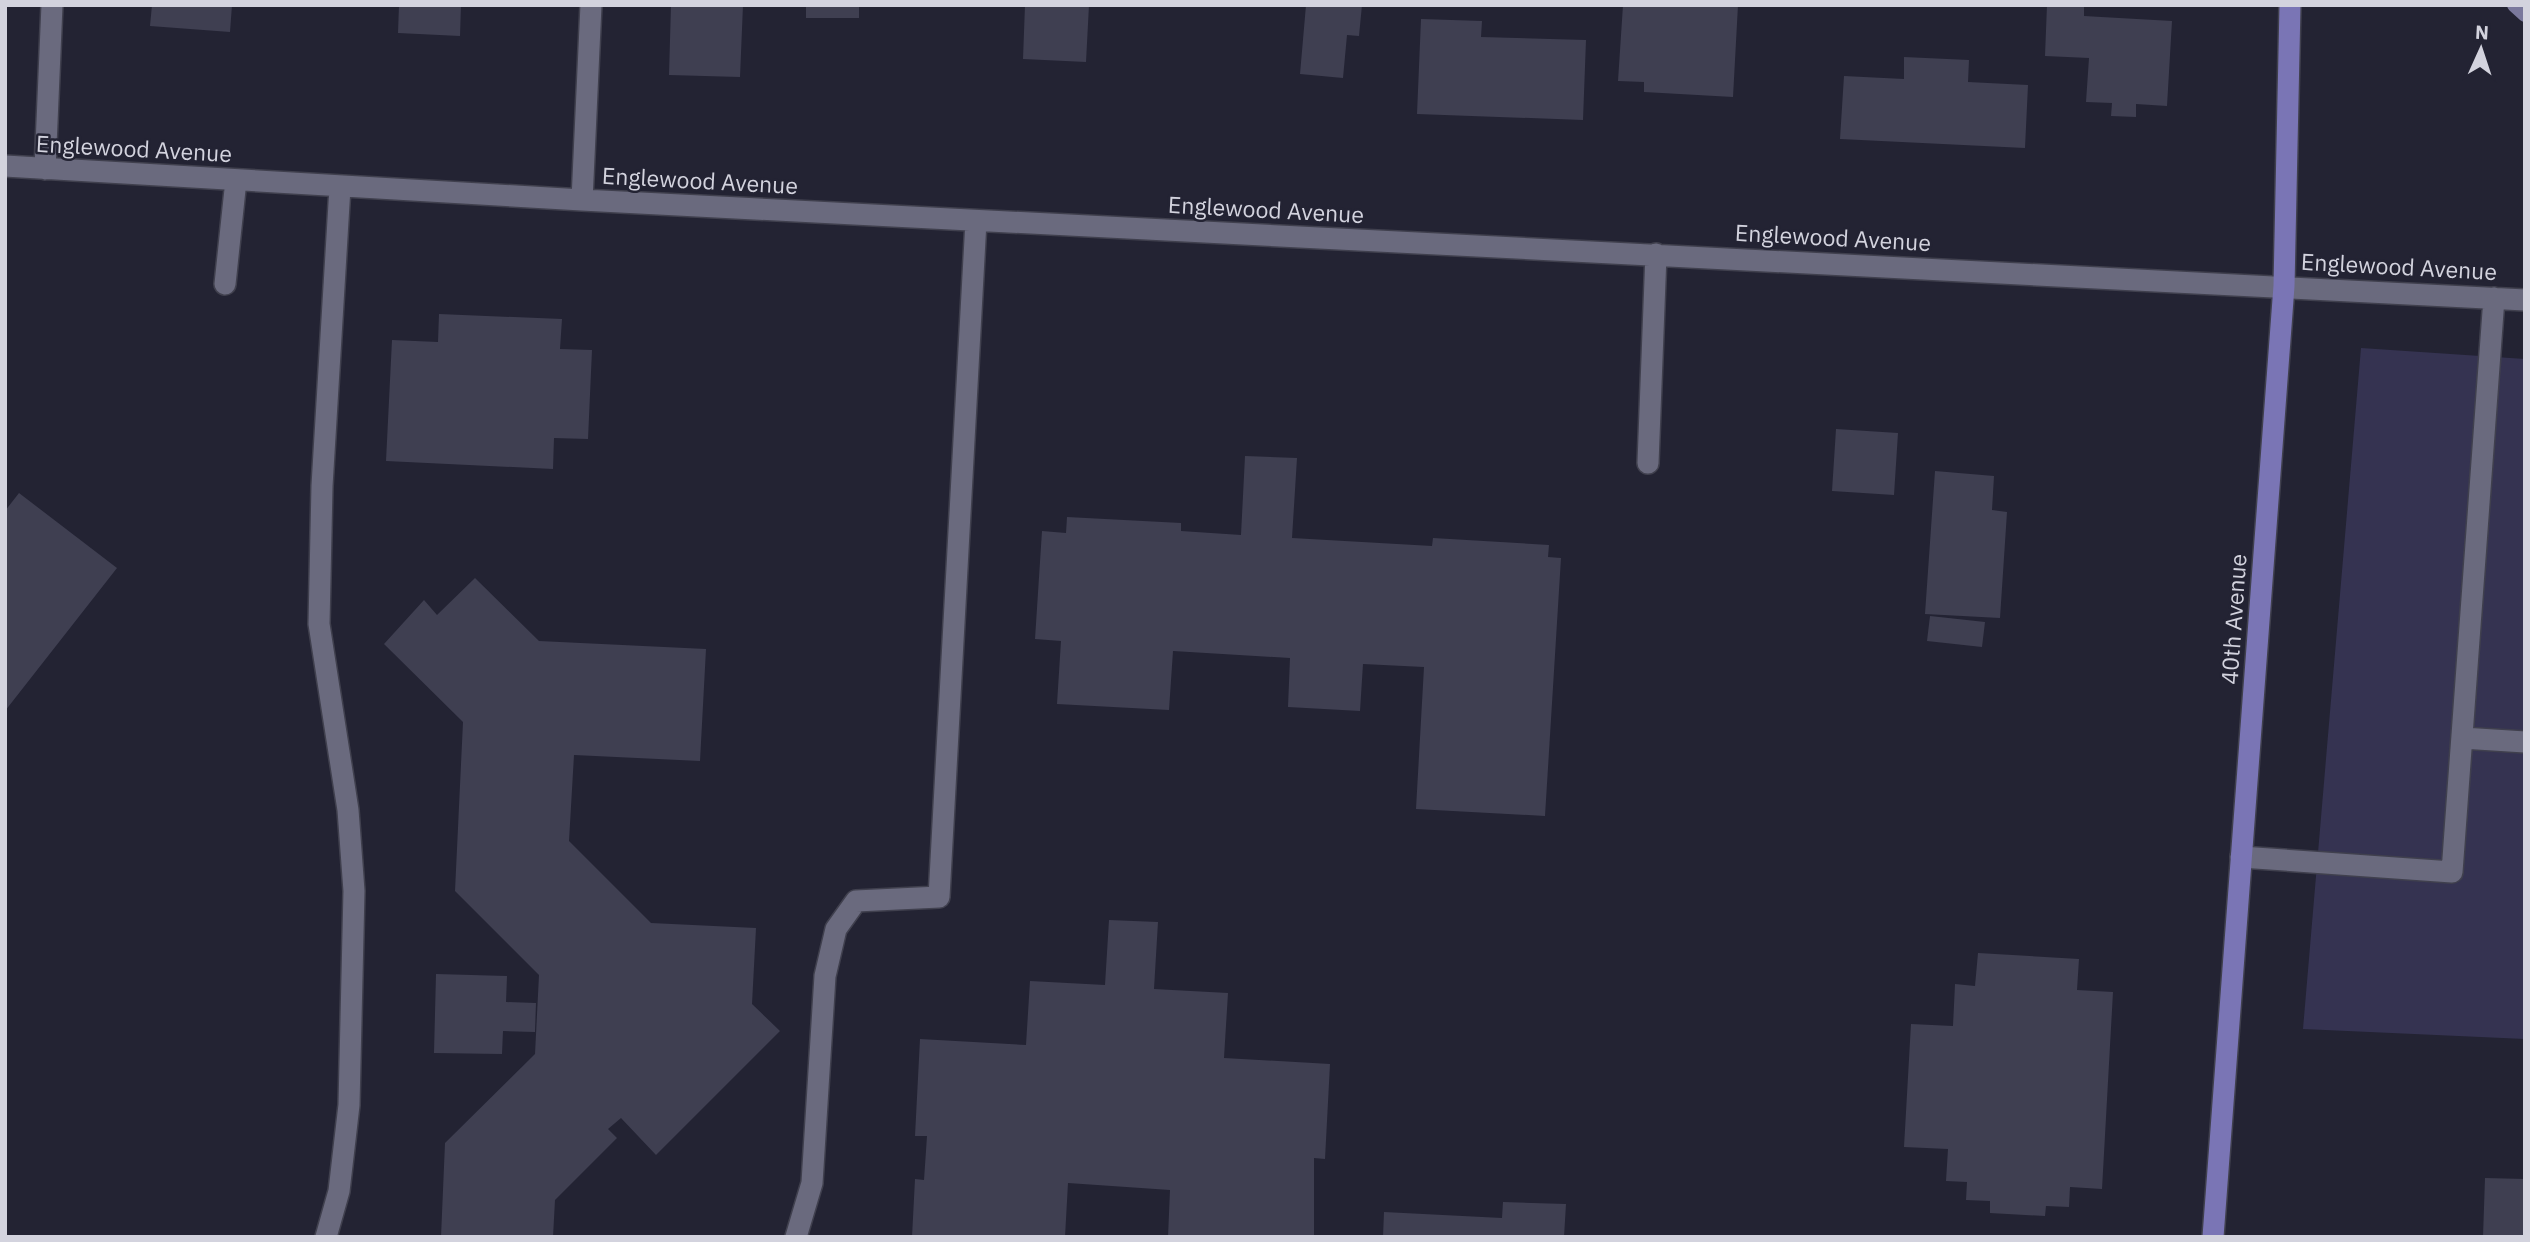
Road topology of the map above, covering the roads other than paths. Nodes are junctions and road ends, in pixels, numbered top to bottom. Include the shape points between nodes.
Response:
1 (52, 5) edge
2 (591, 5) edge
3 (2290, 5) edge
4 (5, 166) edge
5 (45, 169) junction
6 (236, 180) junction
7 (340, 187) junction
8 (582, 200) junction
9 (976, 221) junction
10 (1656, 254) junction
11 (225, 284) dead end
12 (2284, 286) junction
13 (2494, 298) junction
14 (2525, 300) edge
15 (1648, 463) dead end
16 (2462, 738) junction
17 (2525, 742) edge
18 (2241, 857) junction
19 (326, 1237) edge
20 (796, 1237) edge
21 (2213, 1237) edge

1 - 5 street
2 - 8 street
3 - 12 main road, 40th Avenue
4 - 5 street, Englewood Avenue
5 - 6 street, Englewood Avenue
6 - 7 street, Englewood Avenue
6 - 11 street
7 - 8 street, Englewood Avenue
7 - 19 street via 322,486 319,624 348,810 354,891 349,1105 339,1191
8 - 9 street, Englewood Avenue
9 - 10 street, Englewood Avenue
9 - 20 street via 939,897 856,901 836,929 825,976 812,1183
10 - 12 street, Englewood Avenue
10 - 15 street
12 - 13 street, Englewood Avenue
12 - 18 main road, 40th Avenue
13 - 14 street, Englewood Avenue
13 - 16 street
16 - 17 street
16 - 18 street via 2452,872
18 - 21 main road, 40th Avenue

